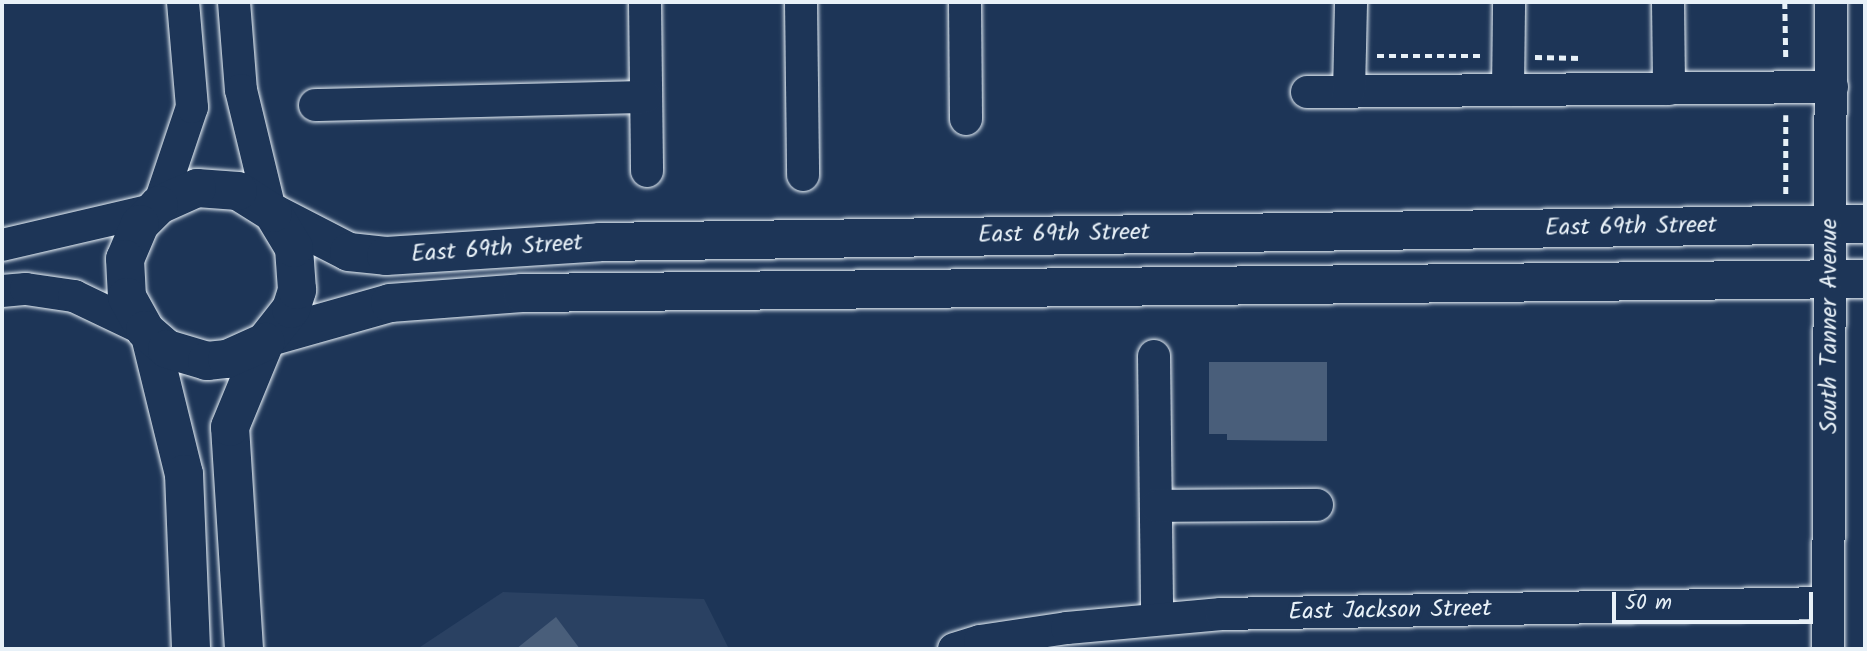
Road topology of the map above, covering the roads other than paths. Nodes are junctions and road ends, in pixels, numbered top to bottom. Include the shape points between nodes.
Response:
1 (183, 2) edge
2 (234, 2) edge
3 (645, 2) edge
4 (802, 2) edge
5 (965, 2) edge
6 (1351, 2) edge
7 (1509, 2) edge
8 (1668, 2) edge
9 (1831, 2) edge
10 (1832, 87) junction
11 (1669, 89) junction
12 (1508, 90) junction
13 (1307, 92) dead end
14 (1349, 92) junction
15 (646, 97) junction
16 (315, 105) dead end
17 (966, 119) dead end
18 (647, 172) dead end
19 (803, 175) dead end
20 (155, 207) junction
21 (272, 212) junction
22 (1848, 224) edge
23 (2, 245) edge
24 (1848, 278) edge
25 (2, 291) edge
26 (148, 333) junction
27 (268, 340) junction
28 (1154, 356) dead end
29 (1317, 505) dead end
30 (1156, 506) junction
31 (1828, 603) junction
32 (1157, 619) junction
33 (191, 649) edge
34 (244, 649) edge
35 (954, 649) edge
36 (1828, 649) edge

1 - 20 street via 192,107
2 - 21 street via 241,90
3 - 15 street
4 - 19 street
5 - 17 street
6 - 14 street
7 - 12 street
8 - 11 street
9 - 10 street, South Tanner Avenue
10 - 11 street
10 - 22 street, South Tanner Avenue
11 - 12 street
12 - 14 street
13 - 14 street
15 - 16 street
15 - 18 street
20 - 21 main road via 187,191 218,187 238,191
20 - 23 street
20 - 26 main road via 130,241 124,278 131,306
21 - 22 main road, East 69th Street via 349,252 386,256 600,242
21 - 27 main road via 286,229 298,269 291,309
22 - 24 street, South Tanner Avenue
24 - 27 main road, East 69th Street via 498,294 390,303
24 - 31 street, South Tanner Avenue
25 - 26 street via 26,289 74,296
26 - 27 main road via 176,353 207,361 227,359
26 - 33 main road via 184,474
27 - 34 main road via 233,411 229,445
28 - 30 street
29 - 30 street
30 - 32 street
31 - 32 street, East Jackson Street
31 - 36 street, South Tanner Avenue
32 - 35 street, East Jackson Street via 980,641

